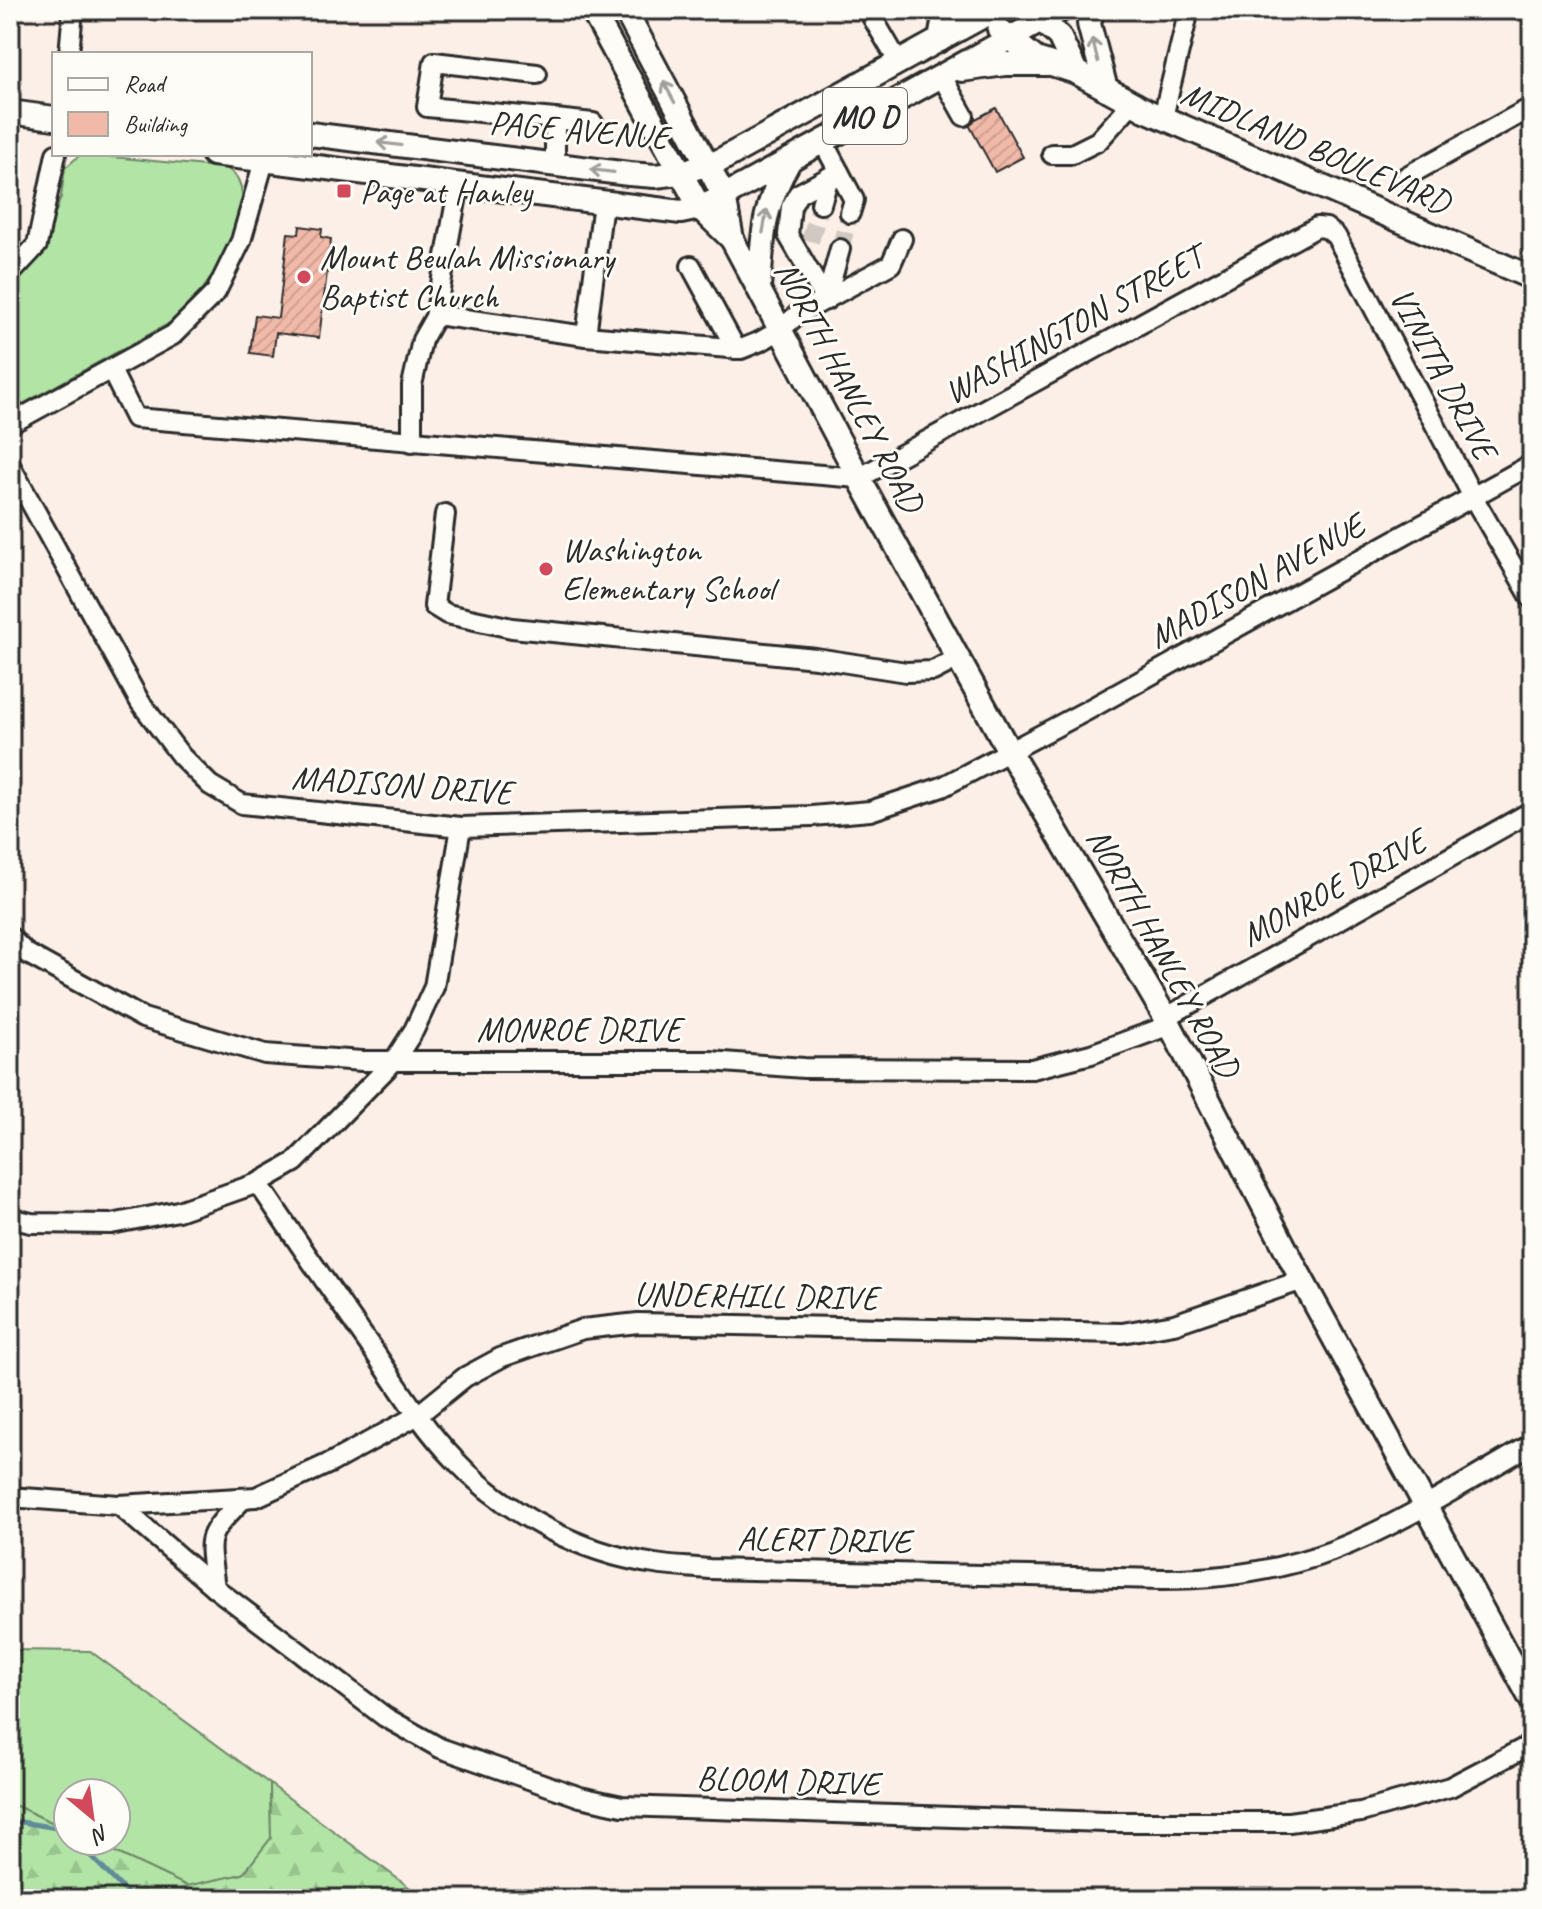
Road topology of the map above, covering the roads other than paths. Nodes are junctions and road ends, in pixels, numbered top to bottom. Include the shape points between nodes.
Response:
1 (73, 10) edge
2 (592, 10) edge
3 (625, 10) edge
4 (868, 10) edge
5 (945, 10) edge
6 (1092, 10) edge
7 (985, 12) edge
8 (1184, 12) edge
9 (1043, 13) edge
10 (1008, 38) junction
11 (940, 40) junction
12 (69, 52) edge
13 (899, 63) junction
14 (1050, 64) junction
15 (1076, 72) junction
16 (537, 74) dead end
17 (941, 75) junction
18 (1106, 89) junction
19 (1132, 103) junction
20 (1532, 107) edge
21 (10, 112) edge
22 (964, 116) dead end
23 (1163, 117) junction
24 (52, 118) edge
25 (555, 119) junction
26 (593, 123) dead end
27 (312, 134) edge
28 (822, 140) junction
29 (1052, 154) dead end
30 (702, 155) junction
31 (56, 156) edge
32 (265, 157) edge
33 (791, 159) junction
34 (555, 165) junction
35 (679, 173) junction
36 (834, 175) junction
37 (1407, 176) dead end
38 (459, 184) junction
39 (724, 196) junction
40 (603, 203) junction
41 (821, 204) tunnel mouth
42 (700, 208) junction
43 (850, 213) tunnel mouth
44 (1317, 227) joint
45 (732, 239) junction
46 (902, 239) dead end
47 (810, 241) tunnel mouth
48 (840, 249) tunnel mouth
49 (804, 262) junction
50 (691, 266) dead end
51 (10, 274) edge
52 (1532, 278) edge
53 (759, 289) junction
54 (826, 300) junction
55 (436, 315) junction
56 (780, 330) junction
57 (586, 336) junction
58 (736, 349) junction
59 (111, 370) junction
60 (10, 424) edge
61 (412, 442) junction
62 (1532, 464) edge
63 (10, 465) edge
64 (859, 478) junction
65 (1473, 497) junction
66 (445, 514) dead end
67 (1532, 599) edge
68 (958, 658) junction
69 (1009, 751) junction
70 (1532, 811) edge
71 (461, 827) junction
72 (10, 937) edge
73 (1168, 1022) junction
74 (394, 1061) junction
75 (258, 1183) junction
76 (10, 1218) edge
77 (1303, 1280) junction
78 (418, 1415) junction
79 (1532, 1444) edge
80 (10, 1497) edge
81 (244, 1498) junction
82 (119, 1505) junction
83 (1424, 1505) junction
84 (215, 1588) junction
85 (1532, 1701) edge
86 (1532, 1744) edge

1 - 12 street
2 - 35 main road, NORTH HANLEY ROAD
30 -> 3 main road, NORTH HANLEY ROAD
4 - 13 street
5 - 11 main road
18 -> 6 main road via 1089,24
7 - 10 main road, MIDLAND BOULEVARD
7 - 11 main road, PAGE AVENUE / MO D
8 - 23 street
9 - 10 main road, PAGE AVENUE / MO D
9 - 15 main road
10 - 14 main road, MIDLAND BOULEVARD
10 - 17 main road, PAGE AVENUE / MO D
11 - 13 main road, PAGE AVENUE / MO D
13 - 30 main road, PAGE AVENUE / MO D via 732,155
14 - 15 main road, MIDLAND BOULEVARD
14 - 17 main road via 982,66
15 - 18 main road, MIDLAND BOULEVARD
16 - 25 street via 434,62 427,107
17 - 22 street
17 - 28 main road, PAGE AVENUE / MO D
18 - 19 main road, MIDLAND BOULEVARD
19 - 23 main road, MIDLAND BOULEVARD
19 - 29 street via 1098,141 1072,154
20 - 37 street
21 - 24 main road
23 - 52 main road, MIDLAND BOULEVARD
25 - 26 street
25 - 34 street
34 -> 27 main road, PAGE AVENUE / MO D
28 - 33 main road, PAGE AVENUE / MO D
28 - 36 street
30 - 35 main road, PAGE AVENUE / MO D
30 - 39 main road, NORTH HANLEY ROAD
31 - 51 street via 37,245
32 - 38 main road, PAGE AVENUE / MO D
32 - 59 street via 241,241 216,292 173,335
33 - 39 main road, PAGE AVENUE / MO D
53 -> 33 main road via 766,212
35 -> 34 main road, PAGE AVENUE / MO D via 655,176
35 - 40 main road via 655,188
35 - 42 main road, NORTH HANLEY ROAD
36 - 41 street
36 - 43 street via 854,200
36 - 49 street via 798,194 791,207 788,235
38 - 40 main road, PAGE AVENUE / MO D
38 - 55 street
39 - 42 main road, PAGE AVENUE / MO D
39 - 45 main road, NORTH HANLEY ROAD
40 - 42 main road, PAGE AVENUE / MO D via 681,212
40 - 57 street
42 - 45 main road, NORTH HANLEY ROAD
44 - 64 street, WASHINGTON STREET
44 - 65 street, VINITA DRIVE via 1336,236
45 - 53 main road, NORTH HANLEY ROAD
46 - 54 street via 891,264
47 - 49 street
48 - 54 street
49 - 54 street
50 - 58 street
53 - 56 main road, NORTH HANLEY ROAD
54 - 56 street
55 - 57 street
55 - 61 street via 422,340 412,385
56 - 58 street
56 - 64 main road, NORTH HANLEY ROAD
57 - 58 street
59 - 60 street
59 - 61 street via 135,418
61 - 64 street
62 - 65 street, MADISON AVENUE
63 - 71 street, MADISON DRIVE via 140,702 210,785 242,804
64 - 68 main road, NORTH HANLEY ROAD
65 - 67 street, VINITA DRIVE
65 - 69 street, MADISON AVENUE
66 - 68 street via 434,606 447,614 512,628 906,672 933,671
68 - 69 main road, NORTH HANLEY ROAD
69 - 71 street, MADISON DRIVE via 942,787 870,811
69 - 73 main road, NORTH HANLEY ROAD
70 - 73 street, MONROE DRIVE
71 - 74 street via 434,987
72 - 74 street, MONROE DRIVE via 26,953 143,1018 265,1054
73 - 74 street, MONROE DRIVE via 1091,1054 1032,1069
73 - 77 main road, NORTH HANLEY ROAD
74 - 75 street via 295,1162
75 - 76 street via 178,1211 111,1224
75 - 78 street, ALERT DRIVE
77 - 78 street, UNDERHILL DRIVE via 1174,1324 1122,1333 654,1323 583,1329 502,1357 465,1377
77 - 83 main road, NORTH HANLEY ROAD
78 - 81 street, UNDERHILL DRIVE via 332,1462
78 - 83 street, ALERT DRIVE via 454,1459 497,1498 534,1522 584,1545 655,1564 709,1569 1201,1579 1331,1551
79 - 83 street, ALERT DRIVE
80 - 82 street, UNDERHILL DRIVE
81 - 82 street, UNDERHILL DRIVE
81 - 84 street, UNDERHILL DRIVE via 211,1534
82 - 84 street, BLOOM DRIVE
83 - 85 main road, NORTH HANLEY ROAD
84 - 86 street, BLOOM DRIVE via 385,1717 440,1748 580,1797 622,1806 1105,1822 1289,1822 1361,1812 1450,1787

